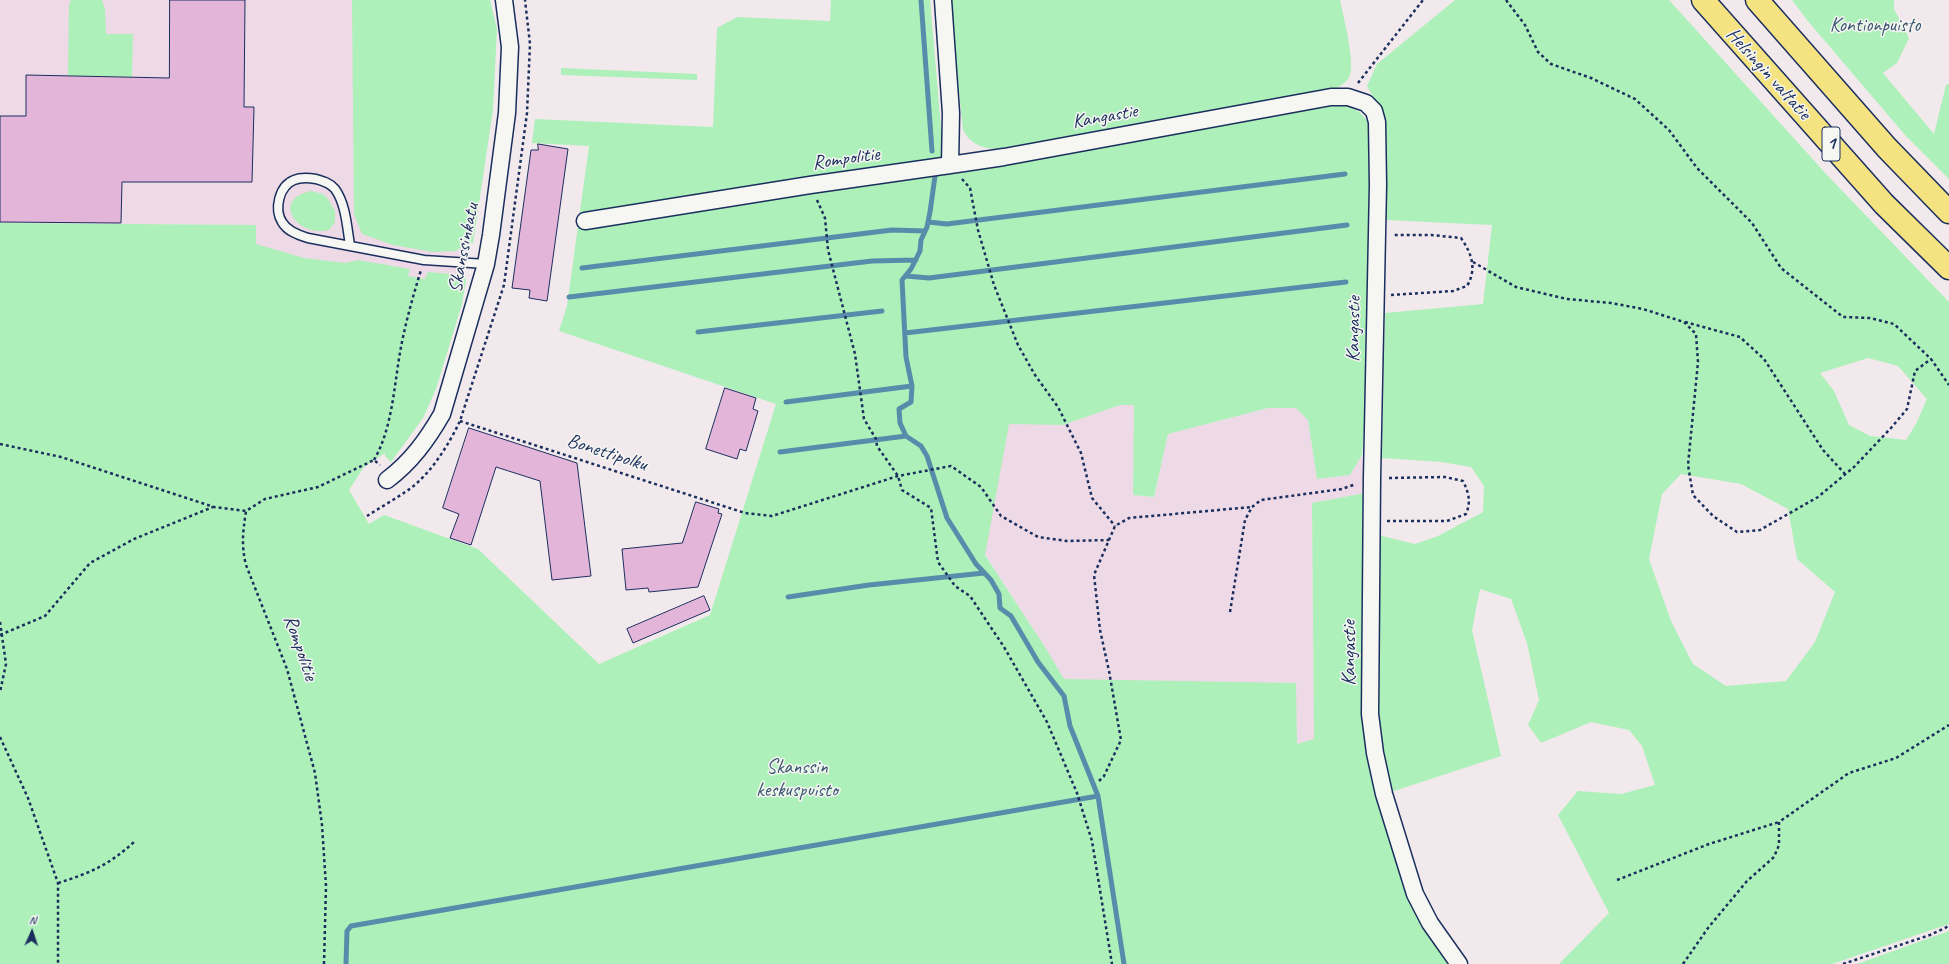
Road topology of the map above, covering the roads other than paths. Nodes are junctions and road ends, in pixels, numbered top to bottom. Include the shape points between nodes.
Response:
1 (504, 0) edge
2 (943, 0) edge
3 (1699, 0) edge
4 (1703, 0) edge
5 (1763, 5) edge
6 (1717, 17) junction
7 (950, 165) junction
8 (1949, 212) edge
9 (585, 221) dead end
10 (350, 245) junction
11 (486, 264) junction
12 (1949, 268) edge
13 (387, 480) road end
14 (1459, 964) edge

1 - 11 street, Skanssinkatu via 510,47 507,112
2 - 7 street via 951,113
3 - 6 highway
4 - 6 highway, Helsingin valtatie / 1
5 - 8 highway, Helsingin valtatie / 1 via 1887,148
6 - 12 highway, Helsingin valtatie / 1 via 1884,204
7 - 9 street, Rompolitie
7 - 14 street, Kangastie via 1331,97 1348,97 1366,103 1374,111 1377,122 1377,236 1370,714 1374,753 1384,794 1415,894 1430,923
10 - 10 lane via 308,238 294,233 282,223 278,211 281,193 286,185 295,180 310,178 325,181 334,189 344,213
10 - 11 lane via 424,260
11 - 13 street, Skanssinkatu via 442,414 416,454

